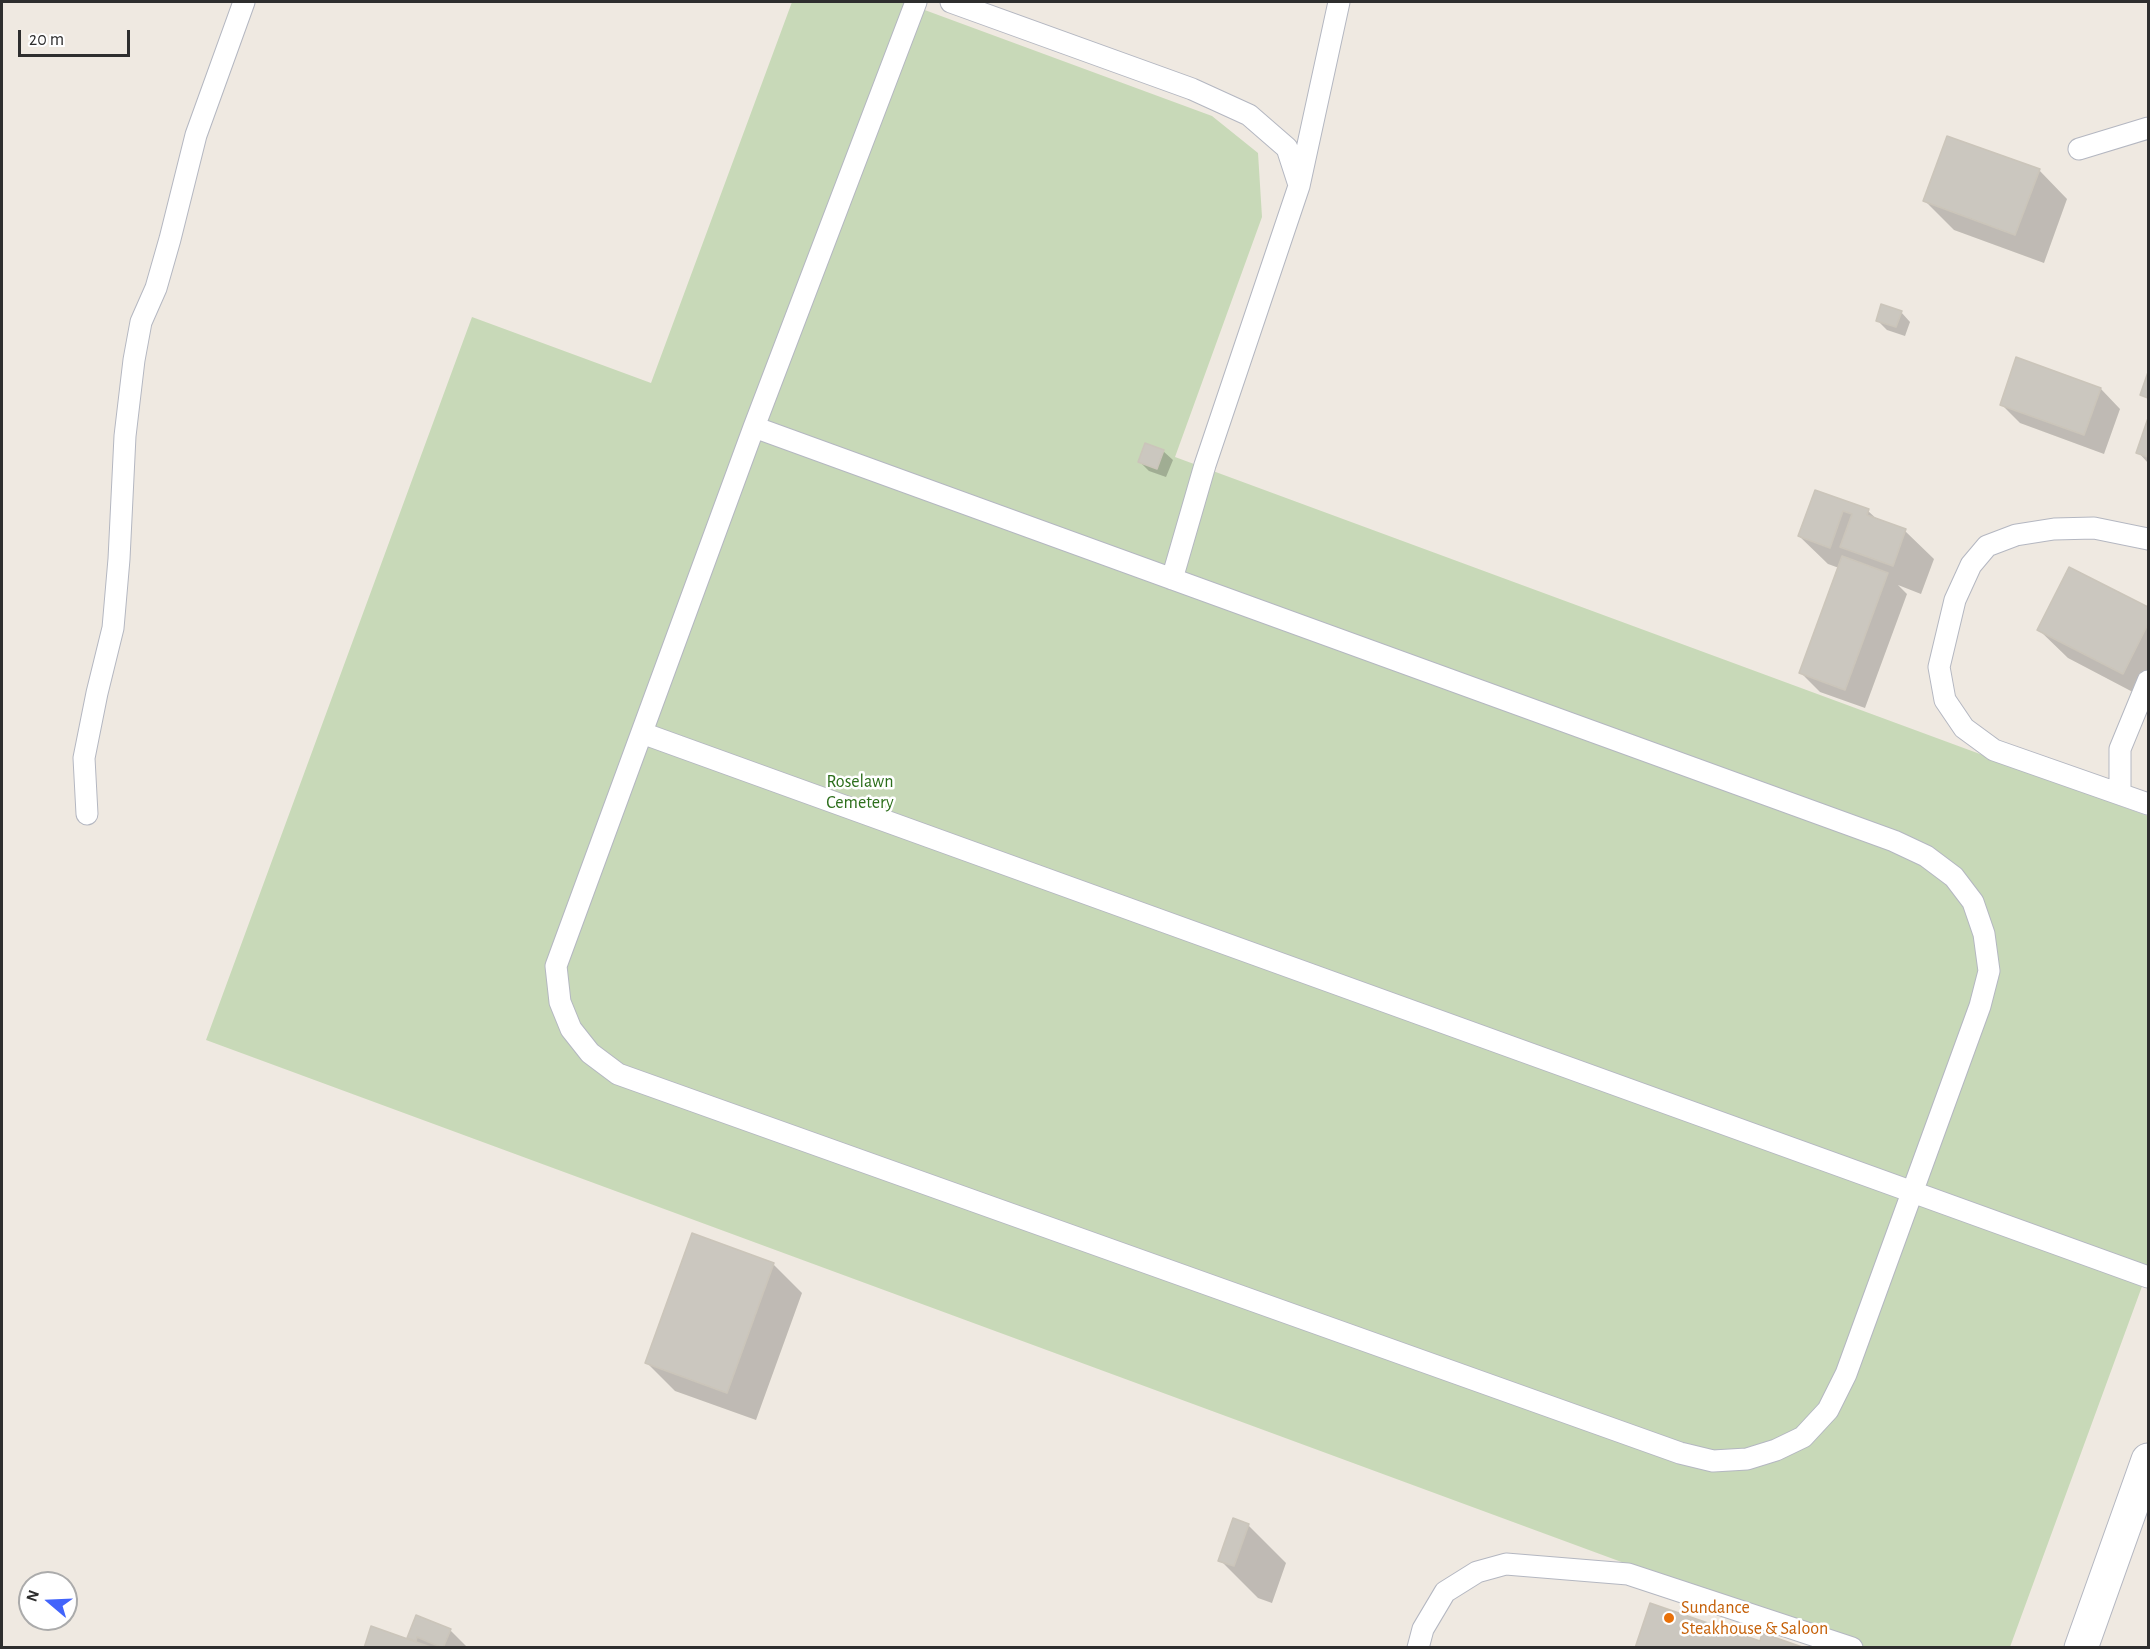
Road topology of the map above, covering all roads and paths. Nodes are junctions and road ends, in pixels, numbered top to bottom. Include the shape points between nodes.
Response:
1 (244, 2) edge
2 (916, 2) edge
3 (951, 2) edge
4 (1339, 2) edge
5 (2148, 128) edge
6 (2079, 149) dead end
7 (1299, 186) junction
8 (754, 427) junction
9 (2148, 539) edge
10 (1172, 579) junction
11 (2148, 681) edge
12 (642, 733) junction
13 (2120, 794) junction
14 (2148, 804) edge
15 (87, 814) dead end
16 (1912, 1192) junction
17 (2148, 1277) edge
18 (2148, 1460) edge
19 (1418, 1647) edge
20 (1852, 1647) edge
21 (2081, 1647) edge

1 - 15 lane via 196,135 171,239 141,322 125,436 113,628 84,758
2 - 8 lane
3 - 7 lane via 1192,89 1249,115 1287,148
4 - 7 lane
5 - 6 lane
7 - 10 lane via 1204,465
8 - 10 lane
8 - 12 lane
9 - 13 lane via 2094,528 2054,529 2016,535 1987,546 1971,565 1955,600 1939,667 1946,700 1964,728 1994,750
10 - 16 lane via 1894,841 1926,856 1954,877 1973,902 1984,934 1989,971 1980,1006
11 - 13 lane via 2120,749
12 - 16 lane
12 - 16 lane via 556,966 560,1002 571,1029 590,1053 618,1074 1680,1453 1713,1461 1747,1459 1776,1450 1803,1437 1828,1410 1846,1374
13 - 14 lane
16 - 17 lane
18 - 21 street
19 - 20 lane via 1423,1629 1444,1592 1477,1572 1506,1564 1628,1574

